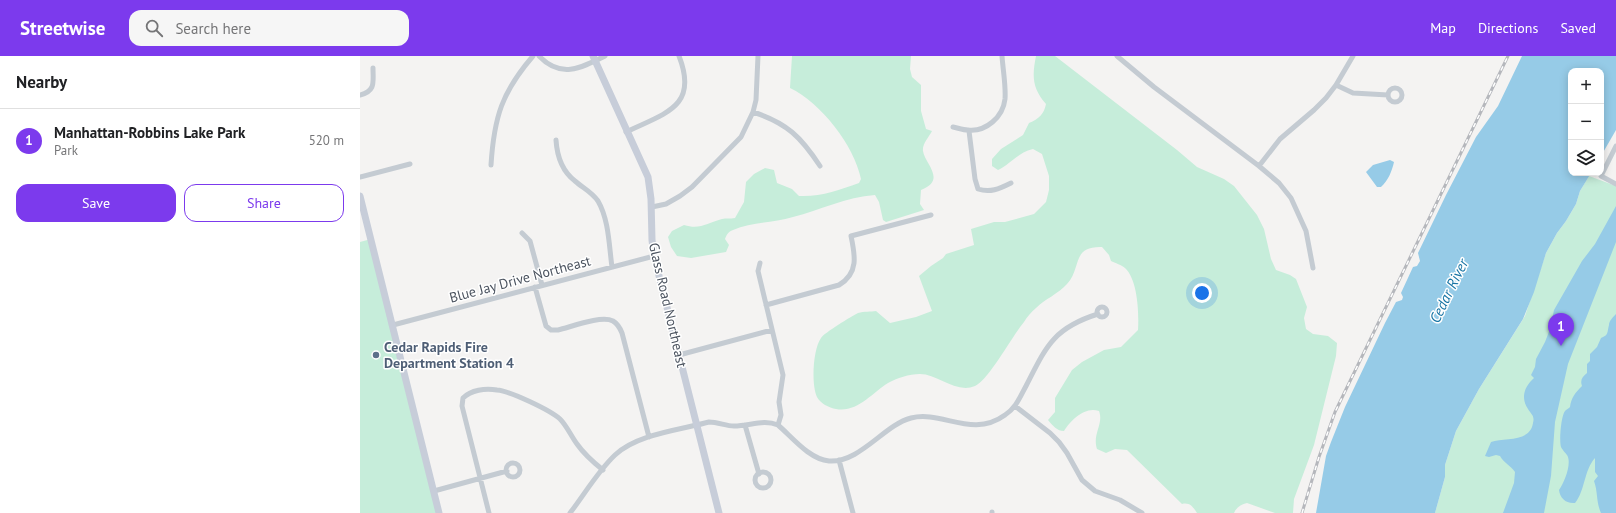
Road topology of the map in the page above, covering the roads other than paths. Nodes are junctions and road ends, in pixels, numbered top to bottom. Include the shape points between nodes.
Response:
1 (533, 56) edge
2 (539, 56) edge
3 (605, 56) edge
4 (679, 56) edge
5 (758, 56) edge
6 (1002, 56) edge
7 (1118, 56) edge
8 (1353, 56) edge
9 (594, 59) edge
10 (373, 68) dead end
11 (1336, 85) junction
12 (1388, 94) dead end
13 (360, 95) edge
14 (753, 112) junction
15 (953, 127) dead end
16 (969, 130) junction
17 (626, 132) junction
18 (556, 140) dead end
19 (1616, 146) edge
20 (410, 164) dead end
21 (491, 165) dead end
22 (820, 166) dead end
23 (1259, 166) junction
24 (360, 177) edge
25 (1011, 183) dead end
26 (1616, 184) edge
27 (360, 196) edge
28 (652, 207) junction
29 (362, 212) edge
30 (931, 215) dead end
31 (522, 233) dead end
32 (654, 256) junction
33 (760, 263) dead end
34 (612, 267) junction
35 (1313, 268) dead end
36 (542, 285) junction
37 (535, 287) junction
38 (766, 305) junction
39 (1098, 314) dead end
40 (393, 325) junction
41 (772, 330) junction
42 (679, 354) junction
43 (1015, 406) junction
44 (745, 425) junction
45 (778, 425) junction
46 (697, 426) junction
47 (649, 437) junction
48 (839, 460) junction
49 (603, 470) junction
50 (507, 471) dead end
51 (758, 474) dead end
52 (480, 479) junction
53 (434, 491) junction
54 (439, 513) edge
55 (489, 513) edge
56 (570, 513) edge
57 (719, 513) edge
58 (853, 513) edge
59 (1142, 513) edge

1 - 21 street via 508,89 500,108
2 - 9 street via 551,66 568,70 580,68
3 - 9 street
4 - 17 street via 686,85 677,105
5 - 14 street
6 - 16 street via 1005,99 1001,112 986,126
7 - 23 street via 1178,106
8 - 11 street
9 - 17 street, Glass Road Northeast
10 - 13 street via 374,85 370,91
11 - 12 street via 1354,93
11 - 23 street via 1314,110 1280,139
14 - 22 street via 771,117 785,126 810,150
14 - 28 street via 742,137 692,187 666,204
15 - 16 street
16 - 25 street via 978,188 986,192
17 - 28 street, Glass Road Northeast via 648,177
18 - 34 street via 557,154 564,169 589,191 603,212
19 - 26 street via 1601,176
20 - 24 street
23 - 35 street via 1279,183 1291,198 1306,231
27 - 29 street
28 - 32 street, Glass Road Northeast
29 - 40 street
30 - 38 street via 850,236 855,256 850,276 846,280 839,285
31 - 36 street via 530,241
32 - 34 street, Blue Jay Drive Northeast
32 - 42 street, Glass Road Northeast
33 - 38 street via 758,271
34 - 36 street, Blue Jay Drive Northeast
36 - 37 street, Blue Jay Drive Northeast
37 - 40 street, Blue Jay Drive Northeast
37 - 47 street via 546,326 551,330 601,319 611,320 617,324 622,333
38 - 41 street
39 - 43 street via 1074,324 1052,340 1044,350
40 - 53 street
41 - 42 street
41 - 45 street via 783,375
42 - 46 street, Glass Road Northeast
43 - 48 street via 1005,415 981,424 968,425 924,416 911,418 898,423 860,450
43 - 59 street via 1059,442 1082,480 1095,491 1120,500
44 - 45 street via 766,422
44 - 46 street via 732,426 709,422
44 - 51 street
45 - 48 street via 809,452 830,461
46 - 47 street
46 - 57 street, Glass Road Northeast
47 - 49 street via 639,440 615,455
48 - 58 street
49 - 52 street via 590,460 561,420 548,410 498,390 488,389 469,392 463,398 463,412
49 - 56 street
50 - 52 street
52 - 53 street
52 - 55 street
53 - 54 street

